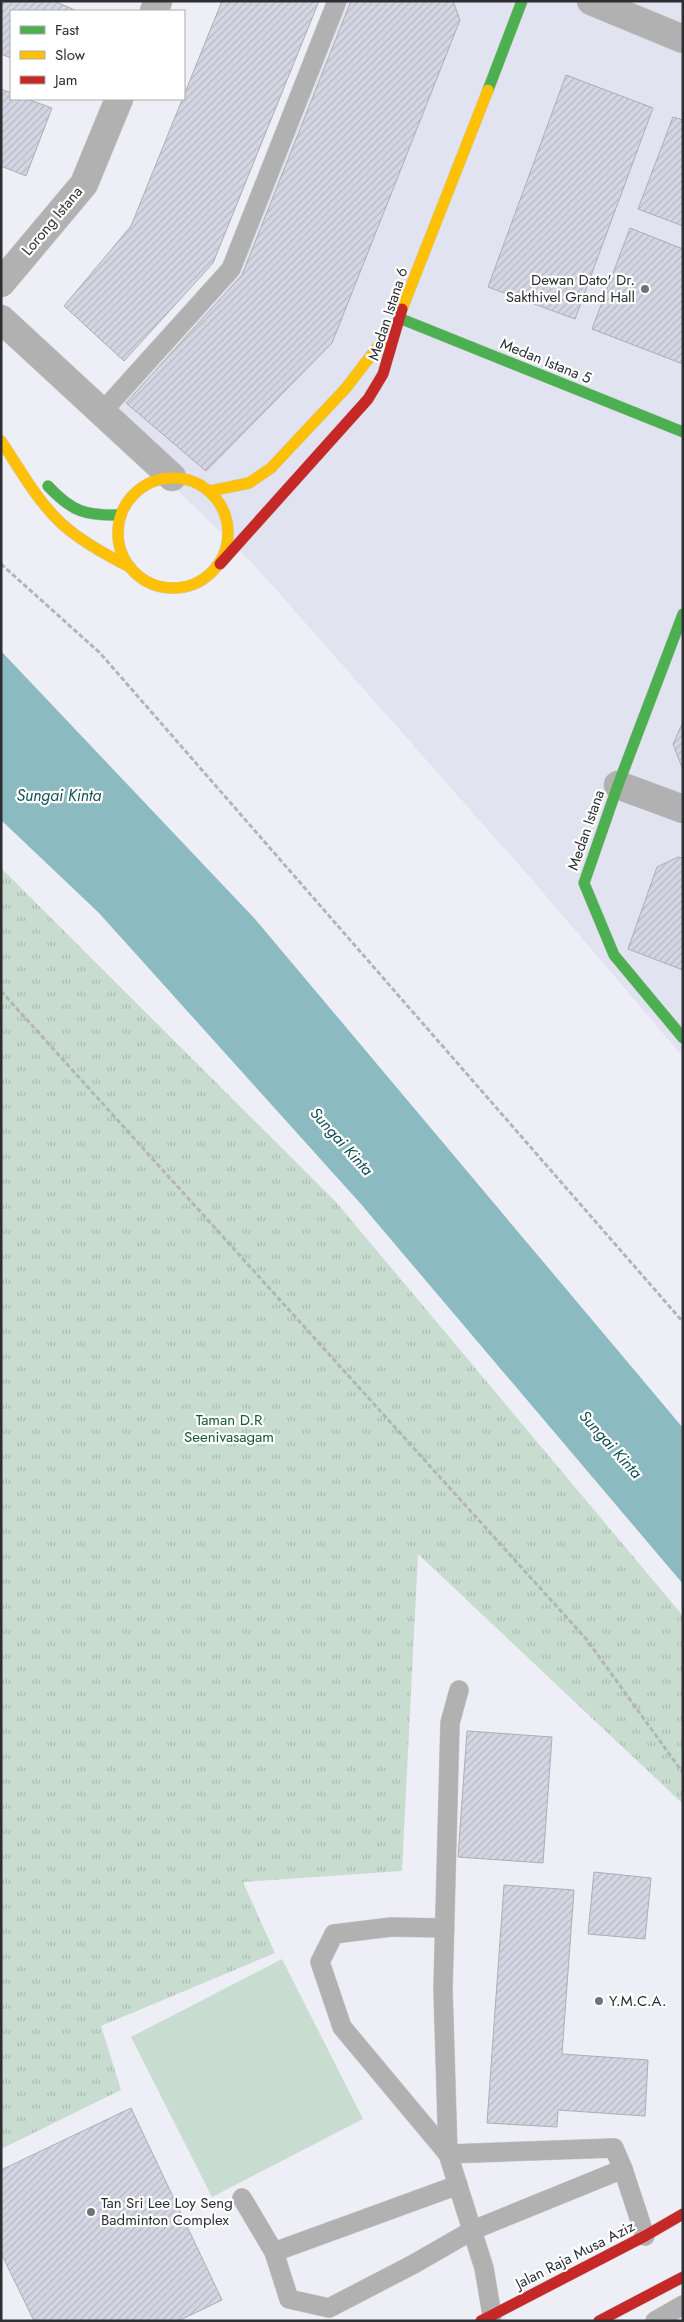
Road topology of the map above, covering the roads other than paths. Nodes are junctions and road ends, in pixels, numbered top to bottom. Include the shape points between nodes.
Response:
1 (337, 1) edge
2 (522, 1) edge
3 (591, 1) edge
4 (618, 7) edge
5 (683, 39) edge
6 (119, 100) edge
7 (1, 283) edge
8 (399, 318) junction
9 (1, 319) edge
10 (102, 412) junction
11 (683, 432) edge
12 (1, 440) edge
13 (172, 477) junction
14 (210, 491) junction
15 (121, 515) junction
16 (220, 564) junction
17 (130, 567) junction
18 (681, 621) edge
19 (618, 785) junction
20 (683, 809) edge
21 (683, 1038) edge
22 (459, 1690) dead end
23 (445, 1928) junction
24 (448, 2154) junction
25 (623, 2169) junction
26 (458, 2185) junction
27 (242, 2198) dead end
28 (683, 2214) edge
29 (473, 2230) junction
30 (645, 2236) junction
31 (274, 2252) junction
32 (683, 2277) edge
33 (683, 2305) edge
34 (486, 2318) edge
35 (599, 2321) edge
36 (655, 2321) edge

1 - 10 lane via 230,269
2 - 8 street, Medan Istana 6
3 - 4 street
4 - 5 street
6 - 7 street, Lorong Istana via 84,184
8 - 11 street, Medan Istana 5
8 - 14 street via 346,388 271,468 250,483
8 - 16 street, Medan Istana 6 via 383,374 368,399
9 - 10 street
10 - 13 street
12 - 15 street via 64,504 98,516
12 - 17 street via 50,512 62,524
13 - 14 street via 186,479
13 - 15 street via 156,480 141,488
14 - 16 street via 227,517 229,533
15 - 17 street via 118,533 121,551
16 - 17 street via 193,585 176,588 158,587 142,580
18 - 19 street, Medan Istana
19 - 20 street
19 - 21 street, Medan Istana via 584,883 614,955
22 - 23 lane via 450,1723
23 - 24 lane via 443,1989
23 - 24 lane via 390,1927 334,1934 320,1962 342,2027
24 - 25 lane via 614,2148
24 - 26 lane
25 - 29 lane
25 - 30 lane
26 - 29 lane
26 - 31 lane
27 - 31 lane
28 - 30 street, Jalan Raja Musa Aziz
29 - 31 lane via 329,2308 289,2299
29 - 34 lane via 484,2268
30 - 34 street, Jalan Raja Musa Aziz
32 - 35 street
33 - 36 lane

